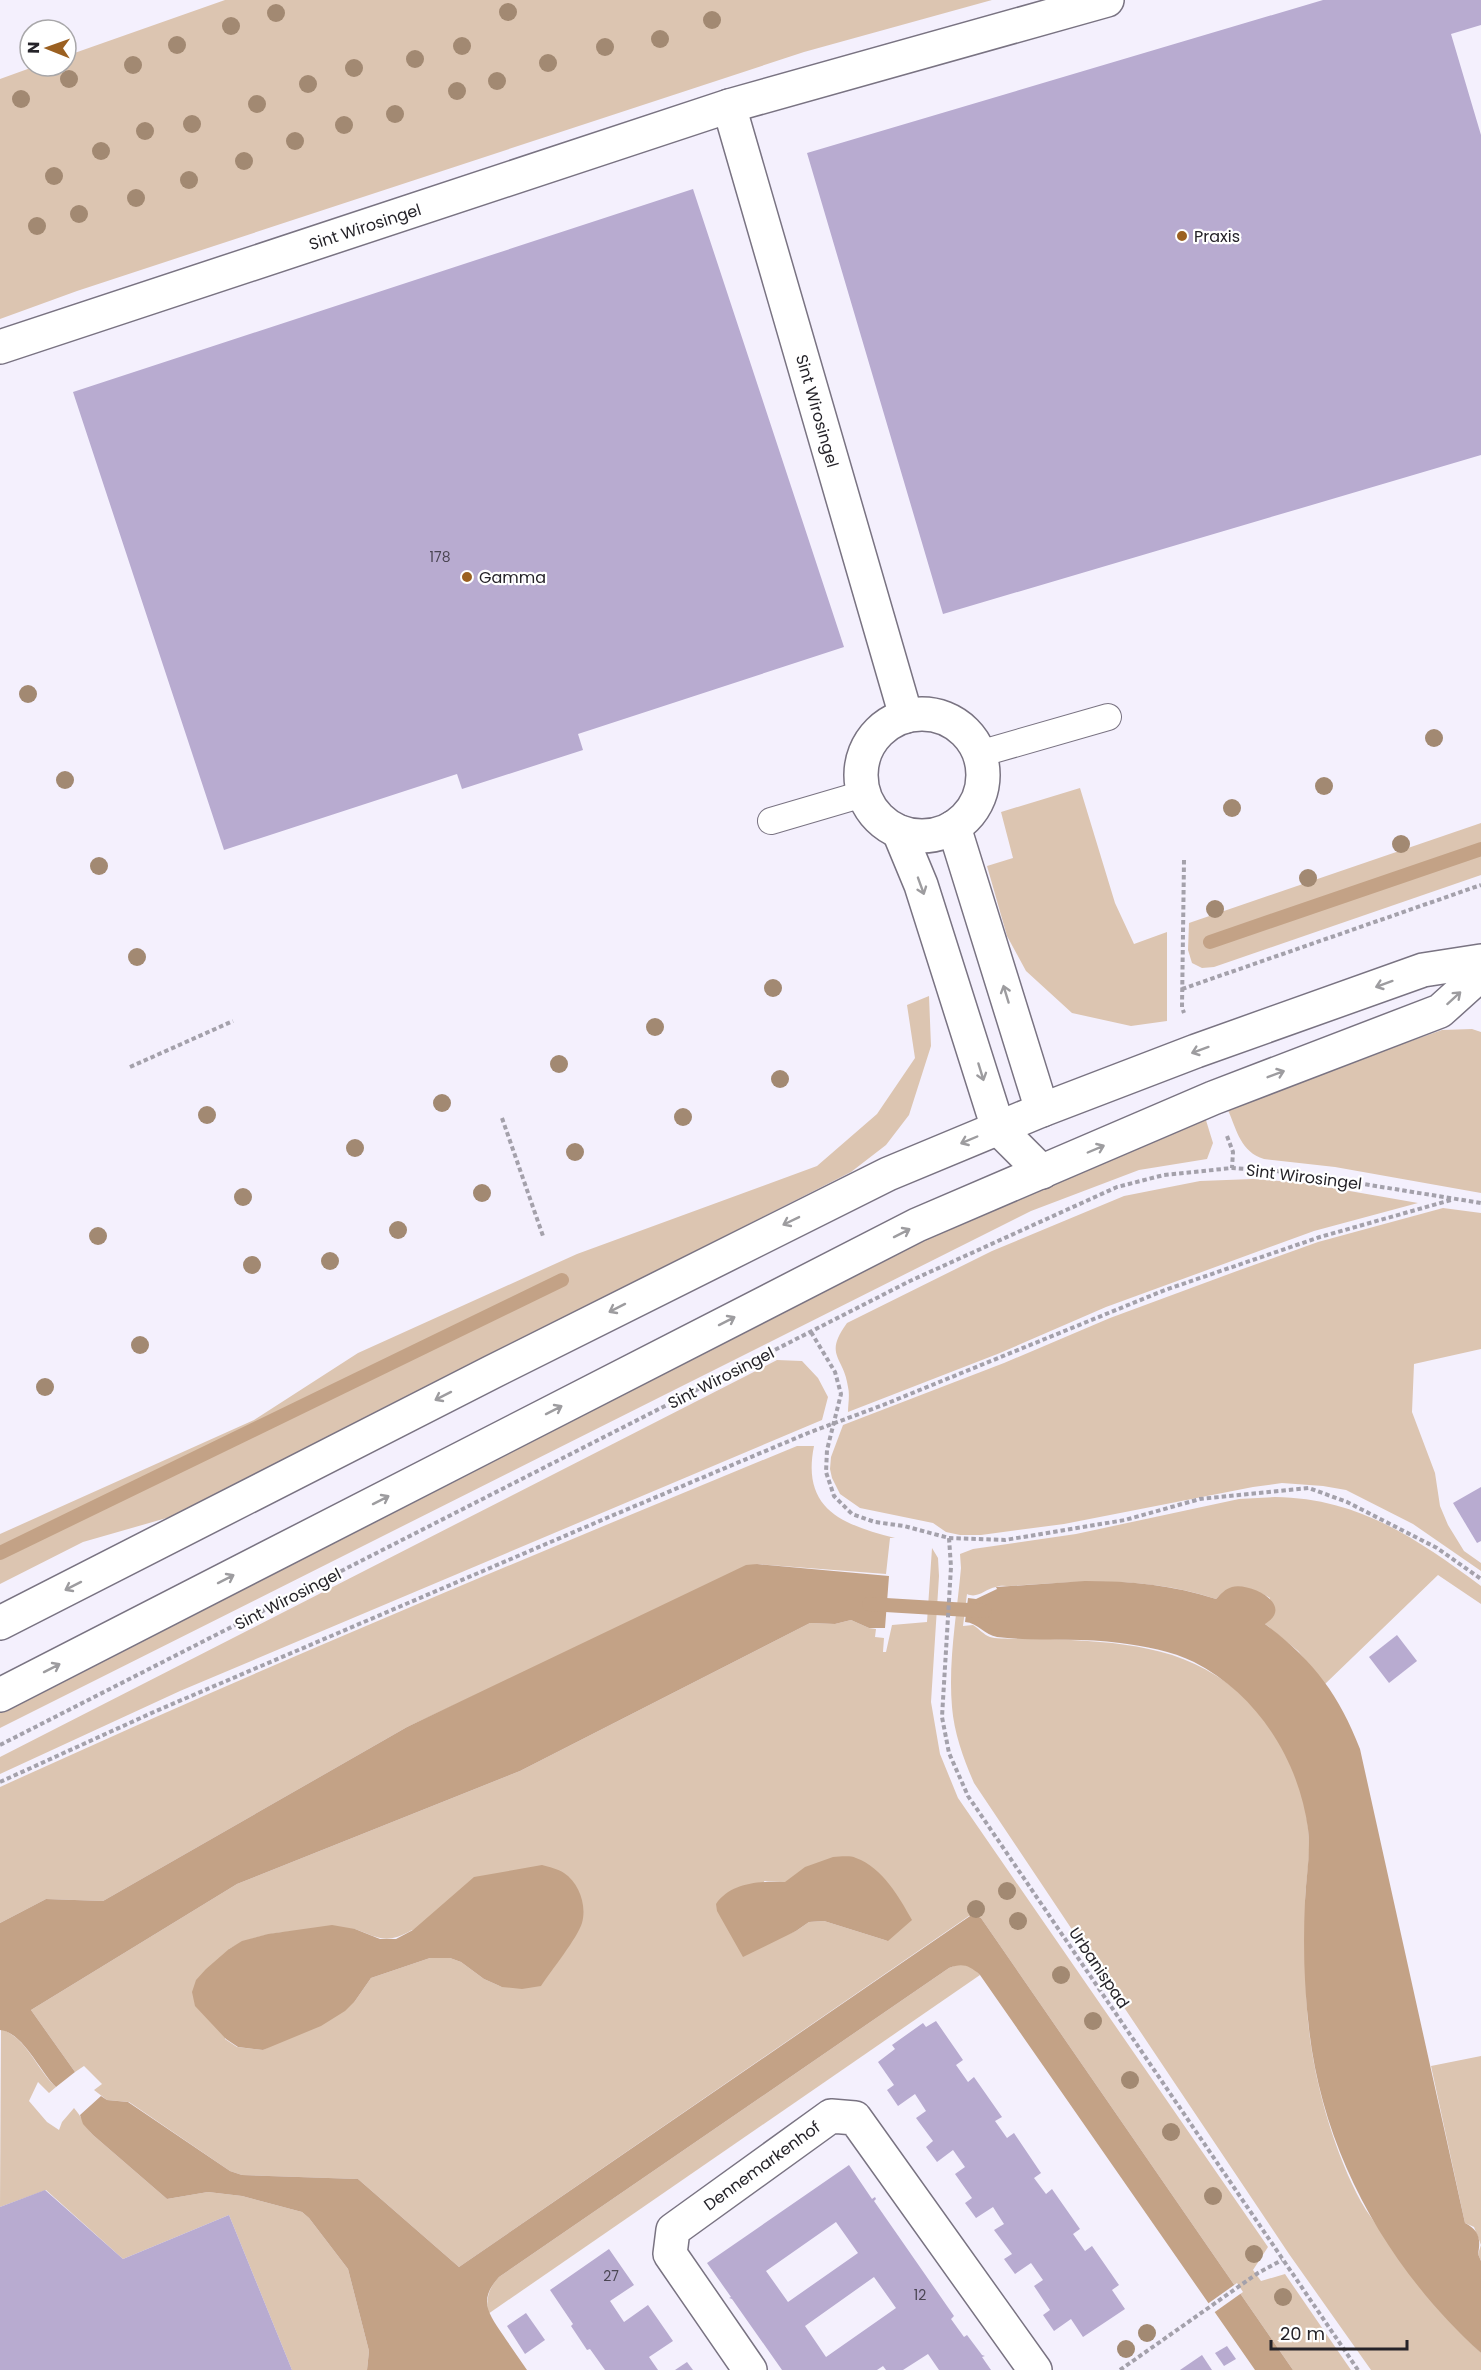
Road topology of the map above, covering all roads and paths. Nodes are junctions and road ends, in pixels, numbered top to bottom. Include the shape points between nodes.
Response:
1 (1107, 0) edge
2 (729, 106) junction
3 (0, 347) edge
4 (906, 716) junction
5 (1108, 717) dead end
6 (979, 754) junction
7 (863, 794) junction
8 (771, 821) dead end
9 (954, 827) junction
10 (899, 832) junction
11 (1184, 860) dead end
12 (1481, 885) edge
13 (1481, 961) edge
14 (1481, 974) edge
15 (233, 1021) dead end
16 (130, 1067) dead end
17 (1042, 1110) junction
18 (502, 1118) dead end
19 (998, 1128) junction
20 (1042, 1172) junction
21 (1455, 1199) junction
22 (1481, 1203) edge
23 (543, 1236) dead end
24 (811, 1332) junction
25 (832, 1424) junction
26 (949, 1538) junction
27 (1481, 1579) edge
28 (0, 1623) edge
29 (0, 1695) edge
30 (0, 1745) edge
31 (0, 1782) edge
32 (1282, 2260) junction
33 (750, 2370) edge
34 (1035, 2370) edge
35 (1120, 2370) edge
36 (1358, 2370) edge

1 - 2 street, Sint Wirosingel
2 - 3 street, Sint Wirosingel
2 - 4 street, Sint Wirosingel
4 - 6 street via 942,717 964,732
4 - 7 street via 887,724 873,738 864,755
5 - 6 lane
6 - 9 street via 979,795 970,813
7 - 8 lane
7 - 10 street via 883,823
9 - 10 street via 937,835
17 -> 9 street
10 -> 19 street via 925,896
11 - 12 path via 1182,989
13 -> 17 street via 1423,970
20 -> 14 street via 1213,1098 1440,1011
15 - 16 path
17 - 19 street
17 - 20 street
18 - 23 path
19 - 20 street
19 -> 28 street via 888,1174 774,1230
29 -> 20 street via 810,1278 917,1225
21 - 22 path, Sint Wirosingel
21 - 24 path, Sint Wirosingel via 1289,1172 1232,1168 1164,1175 1117,1187 910,1281
21 - 25 path via 1320,1237 1166,1290
24 - 25 path via 835,1372 841,1394
24 - 30 path, Sint Wirosingel
25 - 26 path via 826,1472 834,1496 852,1514
25 - 31 path via 156,1711
26 - 27 path via 1005,1540 1125,1520 1200,1499 1309,1488 1347,1502 1437,1548
26 - 32 path, Urbanispad via 951,1567 942,1717 950,1753 969,1796
32 - 35 path
32 - 36 path, Urbanispad
33 - 34 street, Dennemarkenhof via 670,2254 673,2230 831,2116 855,2118

